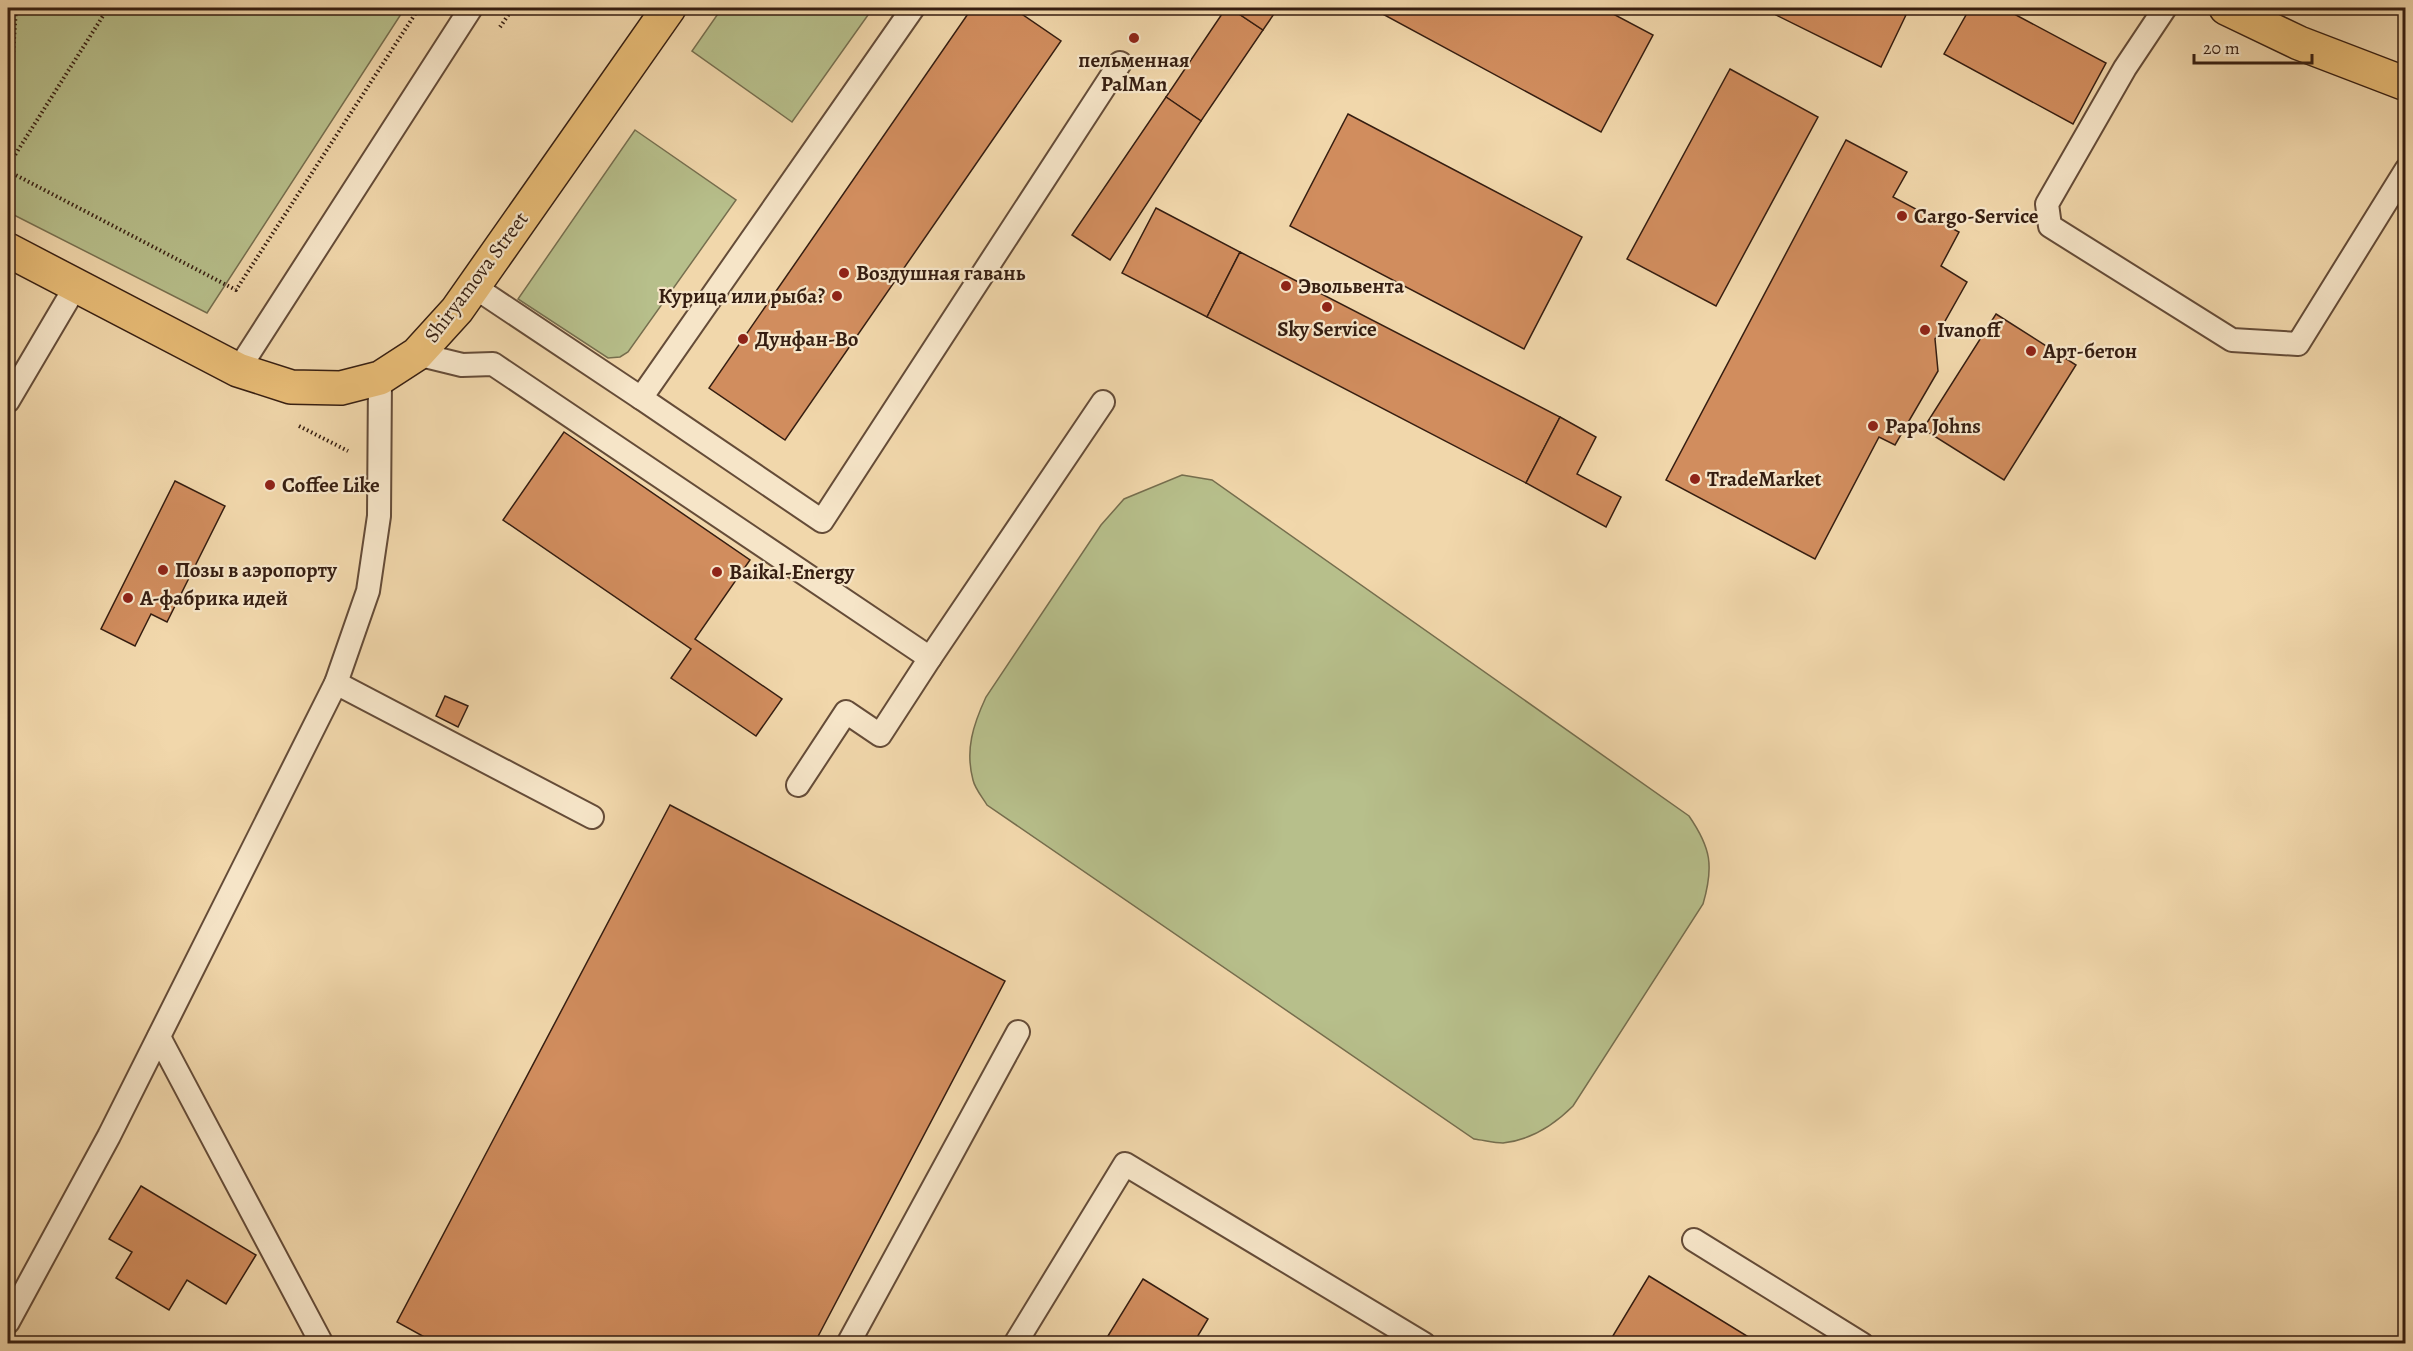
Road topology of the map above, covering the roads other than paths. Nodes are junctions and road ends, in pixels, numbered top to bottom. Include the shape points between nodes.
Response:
1 (471, 8) edge
2 (669, 8) edge
3 (914, 8) edge
4 (2165, 8) edge
5 (2226, 8) edge
6 (1120, 63) dead end
7 (2406, 84) edge
8 (2406, 170) edge
9 (8, 250) edge
10 (77, 284) junction
11 (473, 286) junction
12 (417, 354) junction
13 (238, 370) junction
14 (380, 378) junction
15 (641, 398) junction
16 (8, 401) edge
17 (1103, 402) dead end
18 (930, 658) junction
19 (336, 683) junction
20 (798, 785) dead end
21 (592, 817) dead end
22 (1018, 1032) dead end
23 (159, 1037) junction
24 (1694, 1240) dead end
25 (8, 1323) edge
26 (322, 1344) edge
27 (848, 1344) edge
28 (1015, 1344) edge
29 (1424, 1344) edge
30 (1862, 1344) edge

1 - 13 lane
2 - 11 main road, Shiryamova Street
3 - 15 lane
4 - 8 lane via 2047,204 2049,226 2232,340 2298,344
5 - 7 main road via 2299,43
6 - 15 lane via 822,521
9 - 10 main road, Shiryamova Street
10 - 13 main road, Shiryamova Street
10 - 16 lane
11 - 12 main road, Shiryamova Street
11 - 15 lane
12 - 14 main road, Shiryamova Street
12 - 18 lane via 462,365 493,364
13 - 14 main road, Shiryamova Street via 291,387 341,388
14 - 19 lane via 379,516 368,591
17 - 18 lane
18 - 20 lane via 880,735 846,712
19 - 21 lane
19 - 23 lane
22 - 27 lane
23 - 25 lane
23 - 26 lane
24 - 30 lane
28 - 29 lane via 1125,1164

